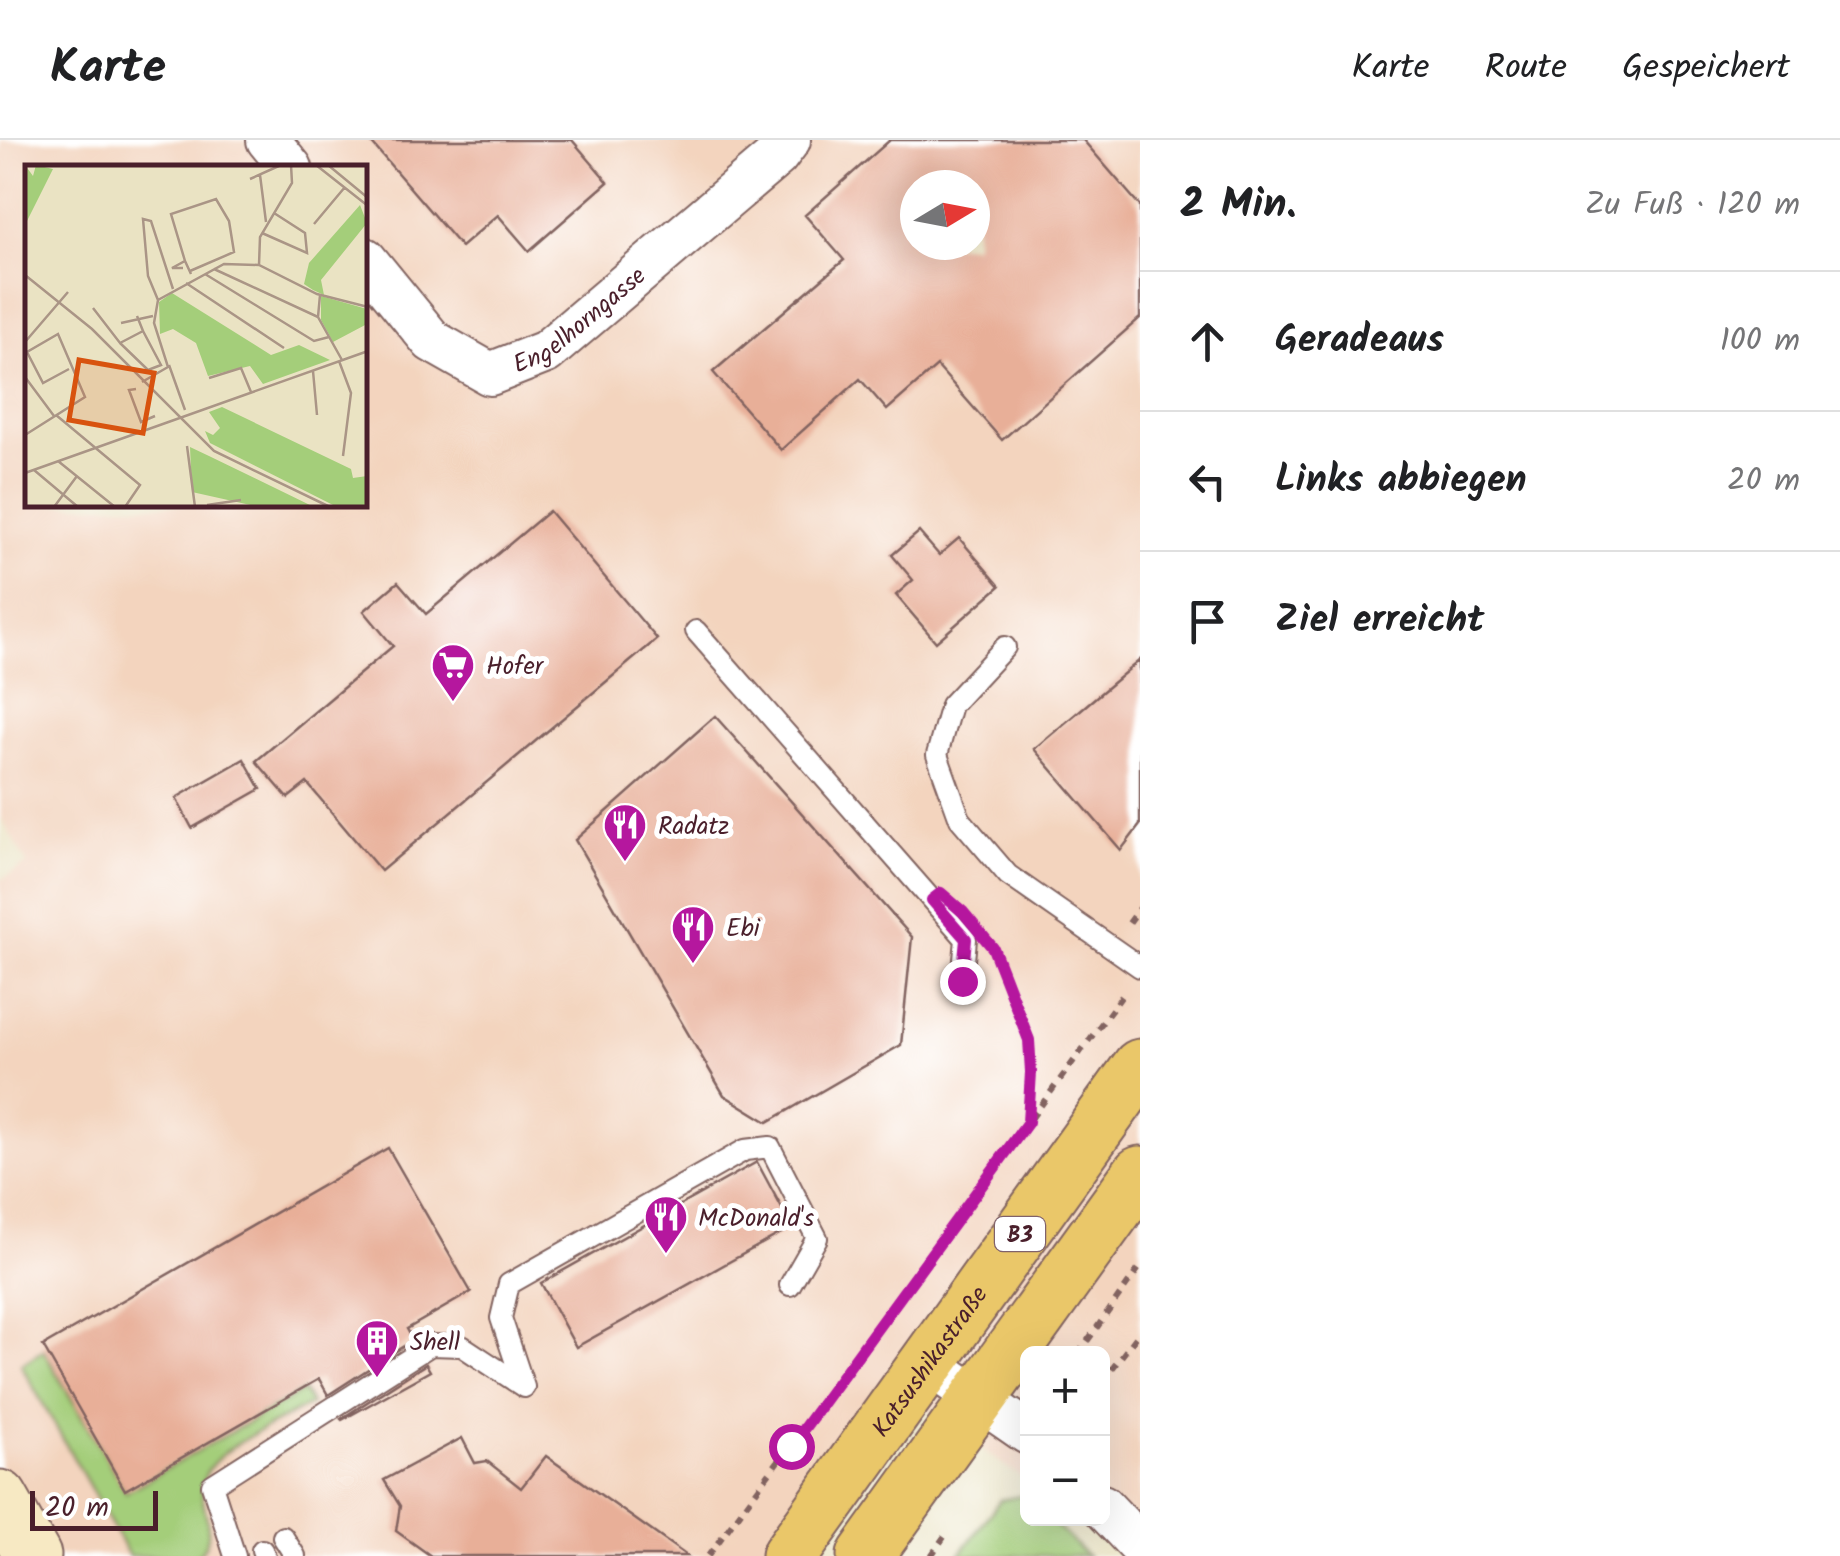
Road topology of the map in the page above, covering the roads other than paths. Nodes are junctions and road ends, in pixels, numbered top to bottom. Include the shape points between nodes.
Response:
1 (268, 140) edge
2 (789, 140) edge
3 (289, 165) edge
4 (368, 263) edge
5 (696, 631) dead end
6 (1006, 647) dead end
7 (1135, 977) edge
8 (962, 981) dead end
9 (1140, 1067) edge
10 (1140, 1174) edge
11 (790, 1285) dead end
12 (927, 1363) junction
13 (980, 1398) junction
14 (1020, 1427) edge
15 (0, 1498) edge
16 (1110, 1514) edge
17 (283, 1537) dead end
18 (1140, 1546) edge
19 (34, 1556) edge
20 (235, 1556) edge
21 (295, 1556) edge
22 (789, 1556) edge
23 (865, 1556) edge

1 - 3 street
2 - 4 street, Engelhorngasse via 546,352 490,374 432,340
5 - 8 lane via 966,939
6 - 7 lane via 951,705 937,755 960,818 1008,875
9 - 12 main road, Katsushikastraße / B3
10 - 13 main road, B3
11 - 20 lane via 817,1238 770,1147 745,1150 509,1284 501,1318 524,1388 462,1346 432,1345 212,1486
12 - 13 street
12 - 22 main road, Katsushikastraße / B3
13 - 14 street
13 - 23 main road, B3
15 - 19 main road
16 - 18 street
17 - 21 lane

